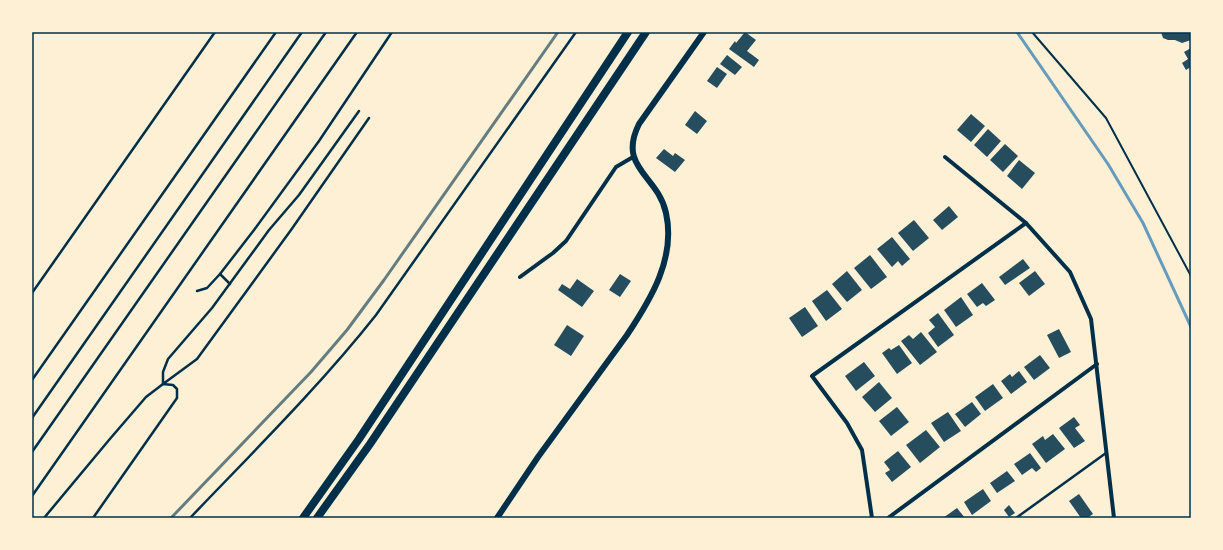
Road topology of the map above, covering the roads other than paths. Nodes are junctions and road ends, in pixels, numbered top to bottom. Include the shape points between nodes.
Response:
1 (215, 32) edge
2 (276, 32) edge
3 (302, 32) edge
4 (326, 32) edge
5 (357, 32) edge
6 (392, 32) edge
7 (576, 32) edge
8 (628, 32) edge
9 (646, 32) edge
10 (704, 32) edge
11 (359, 111) dead end
12 (369, 118) dead end
13 (633, 157) junction
14 (945, 157) dead end
15 (1026, 223) junction
16 (220, 274) junction
17 (520, 277) dead end
18 (230, 284) junction
19 (197, 291) dead end
20 (32, 293) edge
21 (1097, 364) junction
22 (32, 380) edge
23 (163, 384) junction
24 (32, 418) edge
25 (32, 452) edge
26 (1107, 453) junction
27 (32, 496) edge
28 (44, 518) edge
29 (93, 518) edge
30 (190, 518) edge
31 (303, 518) edge
32 (317, 518) edge
33 (497, 518) edge
34 (872, 518) edge
35 (888, 518) edge
36 (1016, 518) edge
37 (1114, 518) edge

1 - 20 lane
2 - 22 lane
3 - 24 lane
4 - 25 lane
5 - 27 lane
6 - 16 lane via 318,141
7 - 30 lane via 376,315 321,381
8 - 31 highway via 359,439
9 - 32 highway via 370,444
10 - 13 street via 639,124 632,146
11 - 18 lane via 299,195 268,230
12 - 23 lane via 197,359
13 - 17 street via 616,167 566,241
13 - 33 street via 660,197 666,212 668,248 662,272 638,319
14 - 15 street
15 - 21 street via 1070,272 1091,319
15 - 34 street via 812,376 847,423 862,450
16 - 18 lane
16 - 19 lane via 207,288
18 - 23 lane via 168,359 163,372
21 - 26 street
21 - 35 street
23 - 28 lane via 146,397
23 - 29 lane via 173,384 177,389 177,398
26 - 36 lane
26 - 37 street

